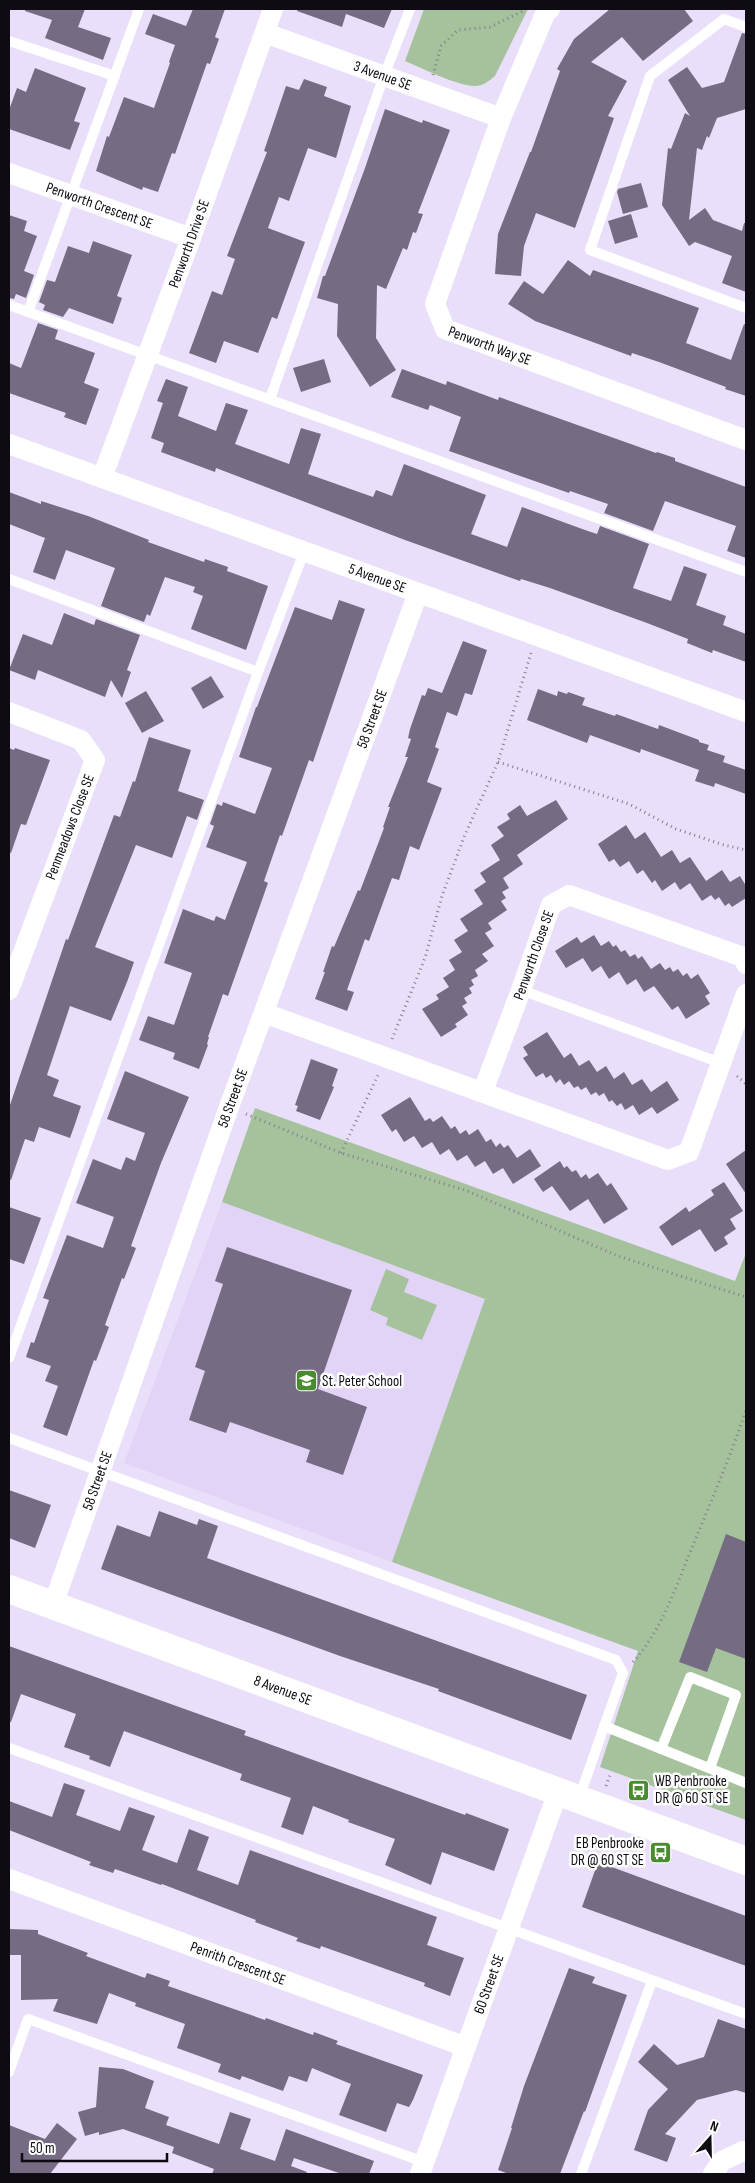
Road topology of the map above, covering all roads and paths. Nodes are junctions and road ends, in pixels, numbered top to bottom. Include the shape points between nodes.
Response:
1 (139, 9) edge
2 (273, 9) edge
3 (410, 9) edge
4 (528, 9) edge
5 (550, 9) edge
6 (746, 27) edge
7 (265, 33) junction
8 (9, 41) edge
9 (114, 76) junction
10 (384, 76) junction
11 (428, 92) junction
12 (501, 118) junction
13 (9, 174) edge
14 (71, 196) junction
15 (191, 238) junction
16 (9, 305) edge
17 (746, 308) edge
18 (28, 312) junction
19 (147, 355) junction
20 (270, 399) junction
21 (746, 440) edge
22 (9, 444) edge
23 (102, 478) junction
24 (304, 552) junction
25 (746, 572) edge
26 (9, 580) edge
27 (418, 593) junction
28 (536, 636) junction
29 (258, 672) junction
30 (9, 712) edge
31 (746, 712) edge
32 (498, 762) junction
33 (746, 850) edge
34 (746, 964) edge
35 (9, 990) edge
36 (522, 990) junction
37 (746, 994) edge
38 (264, 1013) junction
39 (385, 1056) junction
40 (721, 1063) junction
41 (483, 1091) junction
42 (229, 1107) junction
43 (341, 1153) junction
44 (746, 1297) edge
45 (9, 1358) edge
46 (746, 1410) edge
47 (9, 1438) edge
48 (101, 1471) junction
49 (9, 1589) edge
50 (53, 1605) junction
51 (623, 1674) junction
52 (604, 1726) junction
53 (9, 1748) edge
54 (661, 1749) junction
55 (710, 1768) junction
56 (610, 1775) dead end
57 (746, 1783) edge
58 (606, 1786) dead end
59 (568, 1796) junction
60 (746, 1862) edge
61 (9, 1879) edge
62 (510, 1929) junction
63 (652, 1981) junction
64 (746, 2014) edge
65 (466, 2047) junction
66 (9, 2072) edge
67 (746, 2152) edge
68 (422, 2168) edge
69 (580, 2174) edge
70 (713, 2174) edge

1 - 9 lane
2 - 7 street, Penworth Drive SE
3 - 10 lane
4 - 11 path via 490,26 458,30 441,46
5 - 12 street, Penworth Way SE via 545,14
6 - 17 lane via 724,19 650,76 590,250
7 - 10 street, 3 Avenue SE
7 - 15 street, Penworth Drive SE
8 - 9 lane
9 - 14 lane
10 - 11 street, 3 Avenue SE
10 - 20 lane
11 - 12 street, 3 Avenue SE
12 - 21 street, Penworth Way SE via 435,304 444,330
13 - 14 street, Penworth Crescent SE
14 - 15 street, Penworth Crescent SE
14 - 18 lane
15 - 19 street, Penworth Drive SE
16 - 18 lane
18 - 19 lane
19 - 20 lane
19 - 23 street, Penworth Drive SE
20 - 25 lane
22 - 23 street, 5 Avenue SE
23 - 24 street, 5 Avenue SE
24 - 27 street, 5 Avenue SE
24 - 29 lane
26 - 29 lane
27 - 28 street, 5 Avenue SE
27 - 38 street, 58 Street SE
28 - 31 street, 5 Avenue SE
28 - 32 path
29 - 45 lane
30 - 35 street, Penmeadows Close SE via 81,740 95,760
32 - 33 path via 628,804 676,829
32 - 39 path via 464,837 442,896 425,958
34 - 36 street, Penworth Close SE via 744,957 568,895 550,905
36 - 40 lane
36 - 41 street, Penworth Close SE
37 - 40 street
38 - 39 street
38 - 42 street, 58 Street SE
39 - 41 street
39 - 43 path
40 - 41 street via 689,1152 668,1160
42 - 43 path
42 - 48 street, 58 Street SE
43 - 44 path via 465,1190 618,1256
46 - 51 path via 667,1607 645,1648
47 - 48 lane
48 - 50 street, 58 Street SE
48 - 51 lane via 616,1660
49 - 50 street, 8 Avenue SE
50 - 59 street, 8 Avenue SE
51 - 52 lane
52 - 54 lane
52 - 59 lane
53 - 62 lane
54 - 55 lane
54 - 55 lane via 690,1677 736,1695
55 - 57 lane
56 - 58 path
59 - 60 street, 8 Avenue SE
59 - 62 street, 60 Street SE
61 - 65 street, Penrith Crescent SE
62 - 63 lane
62 - 65 street, 60 Street SE
63 - 64 lane
63 - 69 lane
65 - 68 street, 60 Street SE
66 - 68 lane via 28,2019
67 - 70 street via 722,2161

